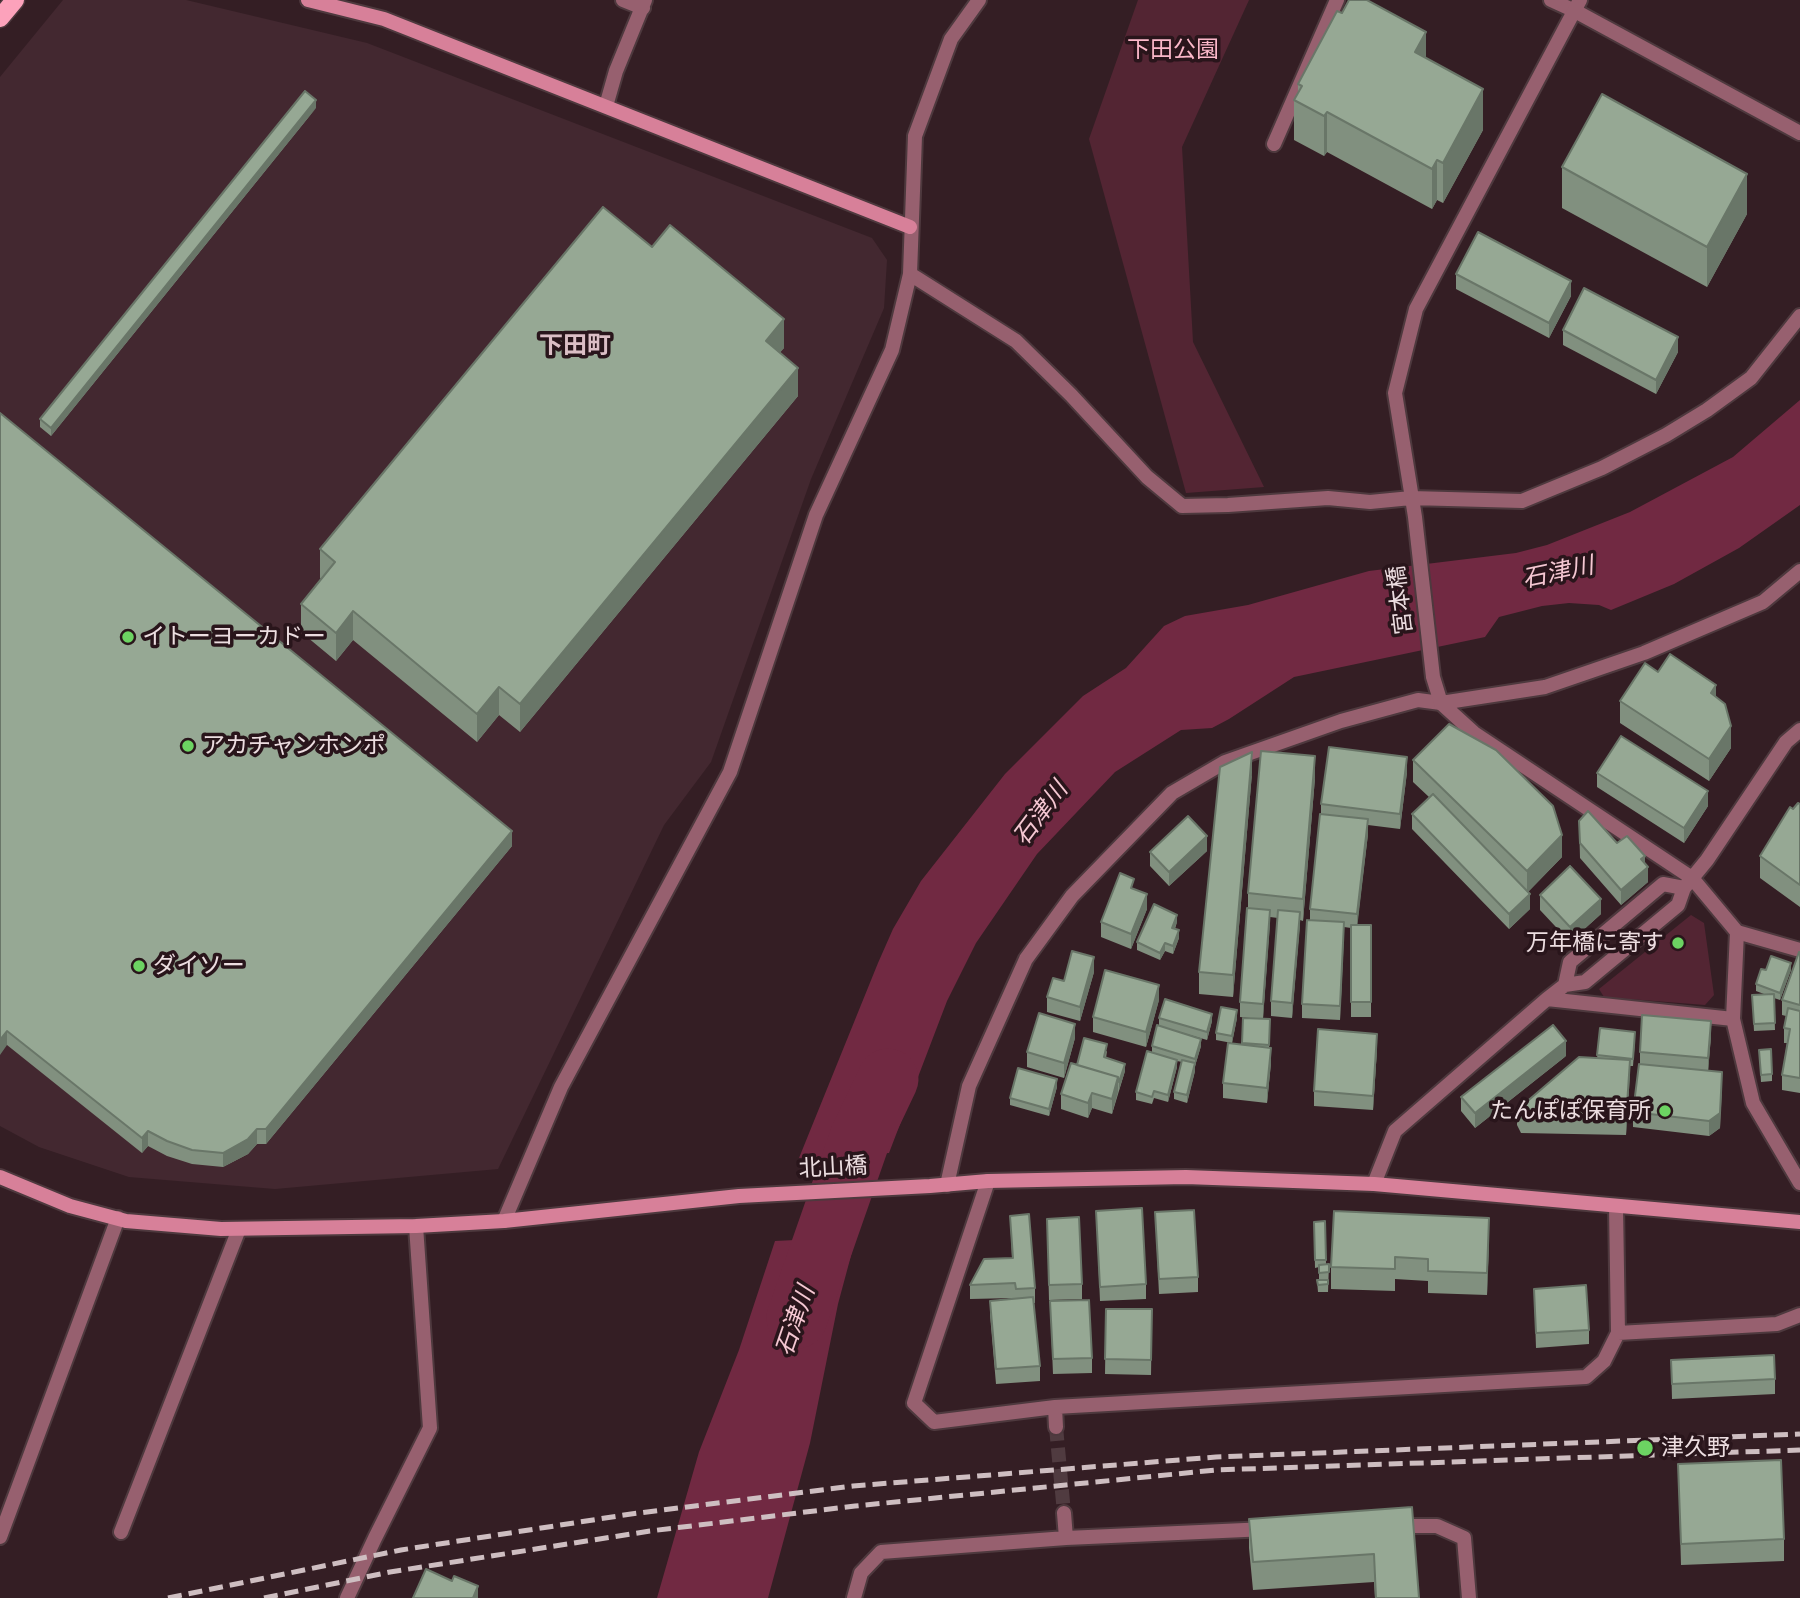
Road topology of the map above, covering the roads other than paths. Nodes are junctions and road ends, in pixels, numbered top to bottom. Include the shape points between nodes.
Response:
1 (15, 0) edge
2 (308, 0) edge
3 (623, 0) edge
4 (979, 0) edge
5 (1337, 0) edge
6 (1551, 0) edge
7 (644, 4) edge
8 (1578, 6) edge
9 (0, 18) edge
10 (606, 106) junction
11 (1800, 133) edge
12 (1274, 144) dead end
13 (911, 228) junction
14 (910, 274) junction
15 (1800, 316) edge
16 (1411, 498) junction
17 (1800, 571) edge
18 (1441, 703) junction
19 (1800, 730) edge
20 (1688, 883) junction
21 (1737, 932) junction
22 (1800, 950) edge
23 (1565, 985) junction
24 (1547, 999) junction
25 (1733, 1019) junction
26 (0, 1177) edge
27 (989, 1181) junction
28 (1800, 1183) edge
29 (1374, 1184) junction
30 (947, 1185) junction
31 (1616, 1206) junction
32 (118, 1219) junction
33 (504, 1221) junction
34 (1800, 1223) edge
35 (416, 1226) junction
36 (239, 1229) junction
37 (1800, 1315) edge
38 (1618, 1333) junction
39 (1055, 1407) junction
40 (1056, 1427) tunnel mouth
41 (1063, 1513) tunnel mouth
42 (1384, 1527) edge
43 (1279, 1529) edge
44 (121, 1532) dead end
45 (0, 1537) edge
46 (1066, 1538) junction
47 (347, 1598) edge
48 (854, 1598) edge
49 (1469, 1598) edge

1 - 9 main road
2 - 10 street via 384,19
3 - 7 street
4 - 13 street via 951,39 915,136
5 - 12 street
6 - 8 street
7 - 10 street
8 - 11 street
8 - 16 street, 宮本橋 via 1416,309 1395,393
10 - 13 street
13 - 14 street
14 - 16 street via 1016,341 1147,477 1182,506
14 - 33 street via 892,350 817,515 730,772 561,1087
15 - 16 street via 1751,378 1666,435 1602,468 1522,501
16 - 18 street, 宮本橋 via 1433,677
17 - 18 street via 1763,602 1644,653 1545,687
18 - 20 street via 1474,733
18 - 30 street via 1418,700 1341,720 1225,762 1172,793 1072,896 1026,959 969,1086
19 - 20 street via 1786,742
20 - 21 street
20 - 23 street via 1678,905 1585,982
20 - 23 street via 1664,884 1570,962
21 - 22 street
21 - 25 street
23 - 24 street
24 - 25 street
24 - 29 street via 1395,1131
25 - 28 street via 1754,1103
26 - 32 street, 北山橋 via 70,1206
27 - 29 street, 北山橋 via 1186,1177
27 - 30 street, 北山橋
27 - 39 street via 914,1403 934,1422
29 - 31 street, 北山橋
30 - 33 street, 北山橋 via 738,1196
31 - 34 street, 北山橋
31 - 38 street
32 - 36 street, 北山橋
32 - 45 street
33 - 35 street, 北山橋
35 - 36 street, 北山橋
35 - 47 street via 430,1428
36 - 44 street
37 - 38 street via 1777,1324
38 - 39 street via 1604,1361 1586,1377
39 - 40 street
41 - 46 street
42 - 49 street via 1437,1526 1465,1538
43 - 46 street
46 - 48 street via 881,1552 861,1573

